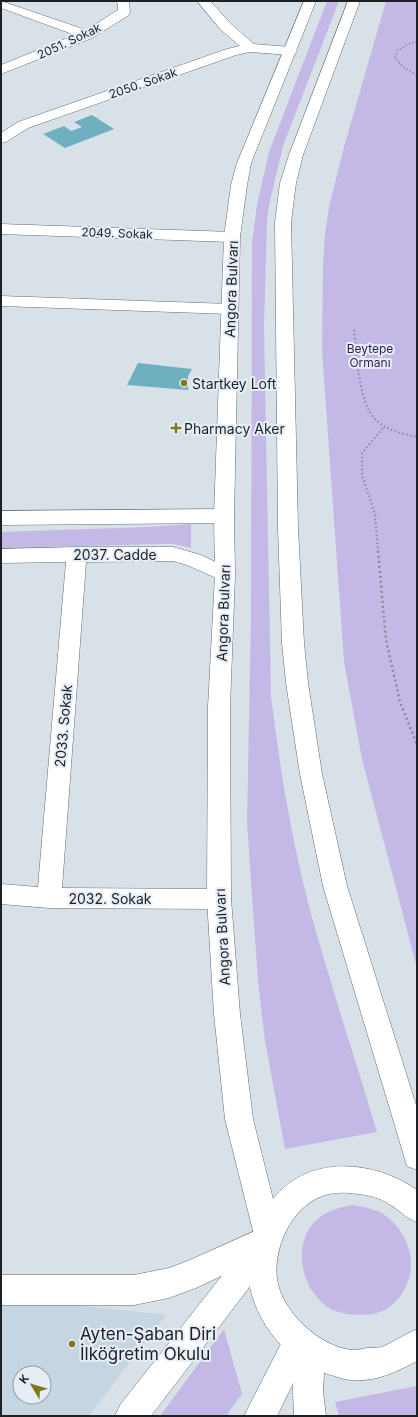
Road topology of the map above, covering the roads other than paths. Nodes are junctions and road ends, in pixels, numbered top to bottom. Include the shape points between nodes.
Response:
1 (122, 1) edge
2 (203, 1) edge
3 (310, 1) edge
4 (354, 1) edge
5 (1, 4) edge
6 (87, 35) junction
7 (250, 48) junction
8 (290, 51) junction
9 (1, 70) edge
10 (1, 139) edge
11 (1, 229) edge
12 (232, 237) junction
13 (1, 301) edge
14 (230, 309) junction
15 (224, 516) junction
16 (1, 518) edge
17 (77, 554) junction
18 (1, 556) edge
19 (225, 574) junction
20 (1, 894) edge
21 (49, 898) junction
22 (219, 899) junction
23 (417, 1157) edge
24 (417, 1208) edge
25 (266, 1240) junction
26 (1, 1290) edge
27 (417, 1344) edge
28 (304, 1347) junction
29 (131, 1416) edge
30 (260, 1416) edge
31 (310, 1416) edge

1 - 6 main road, 2051. Sokak via 124,12
2 - 7 main road via 226,27
3 - 8 main road, Angora Bulvarı
4 - 23 main road via 294,162 282,222 293,643 311,774 335,886
5 - 6 main road
6 - 9 main road, 2051. Sokak
7 - 8 main road, 2050. Sokak
7 - 10 main road, 2050. Sokak via 23,125
8 - 12 main road, Angora Bulvarı via 244,163
11 - 12 main road, 2049. Sokak
12 - 14 main road, Angora Bulvarı
13 - 14 main road
14 - 15 main road, Angora Bulvarı
15 - 16 main road
15 - 19 main road, Angora Bulvarı
17 - 18 main road, 2037. Cadde
17 - 19 main road, 2037. Cadde via 173,554
17 - 21 main road, 2033. Sokak
19 - 22 main road, Angora Bulvarı via 219,707
20 - 21 main road, 2032. Sokak
21 - 22 main road, 2032. Sokak
22 - 25 main road, Angora Bulvarı via 227,1014 239,1119
24 - 25 main road, Angora Bulvarı via 397,1192 381,1185 352,1179 330,1181 298,1194 275,1219
25 - 26 main road via 196,1273 169,1283 134,1290
25 - 28 main road, Angora Bulvarı via 262,1277 267,1297 276,1317 288,1334
25 - 29 main road
27 - 28 main road, Angora Bulvarı via 406,1354 383,1362 358,1366 334,1362
28 - 30 main road
28 - 31 main road

